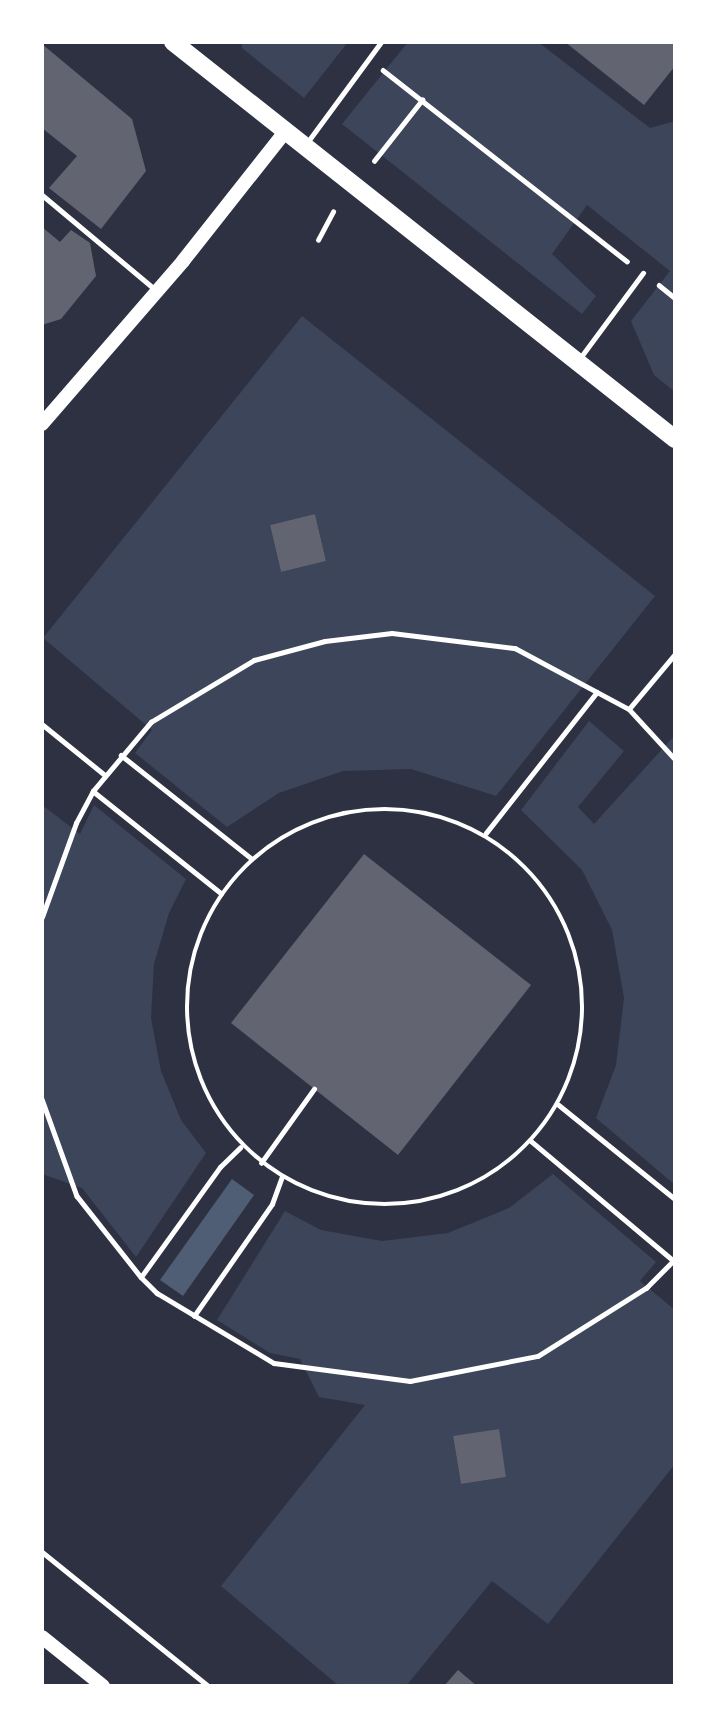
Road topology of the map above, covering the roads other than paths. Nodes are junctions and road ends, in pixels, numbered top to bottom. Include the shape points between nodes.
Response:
1 (173, 42) edge
2 (381, 42) edge
3 (284, 132) junction
4 (304, 147) junction
5 (42, 195) edge
6 (643, 273) road end
7 (157, 291) junction
8 (578, 360) junction
9 (42, 424) edge
10 (675, 439) edge
11 (42, 1552) edge
12 (42, 1637) edge
13 (103, 1686) edge
14 (208, 1686) edge

1 - 3 main road
2 - 4 lane
3 - 4 main road
3 - 7 main road
4 - 8 main road
5 - 7 lane
6 - 8 lane
7 - 9 main road
8 - 10 main road
11 - 14 lane
12 - 13 main road

